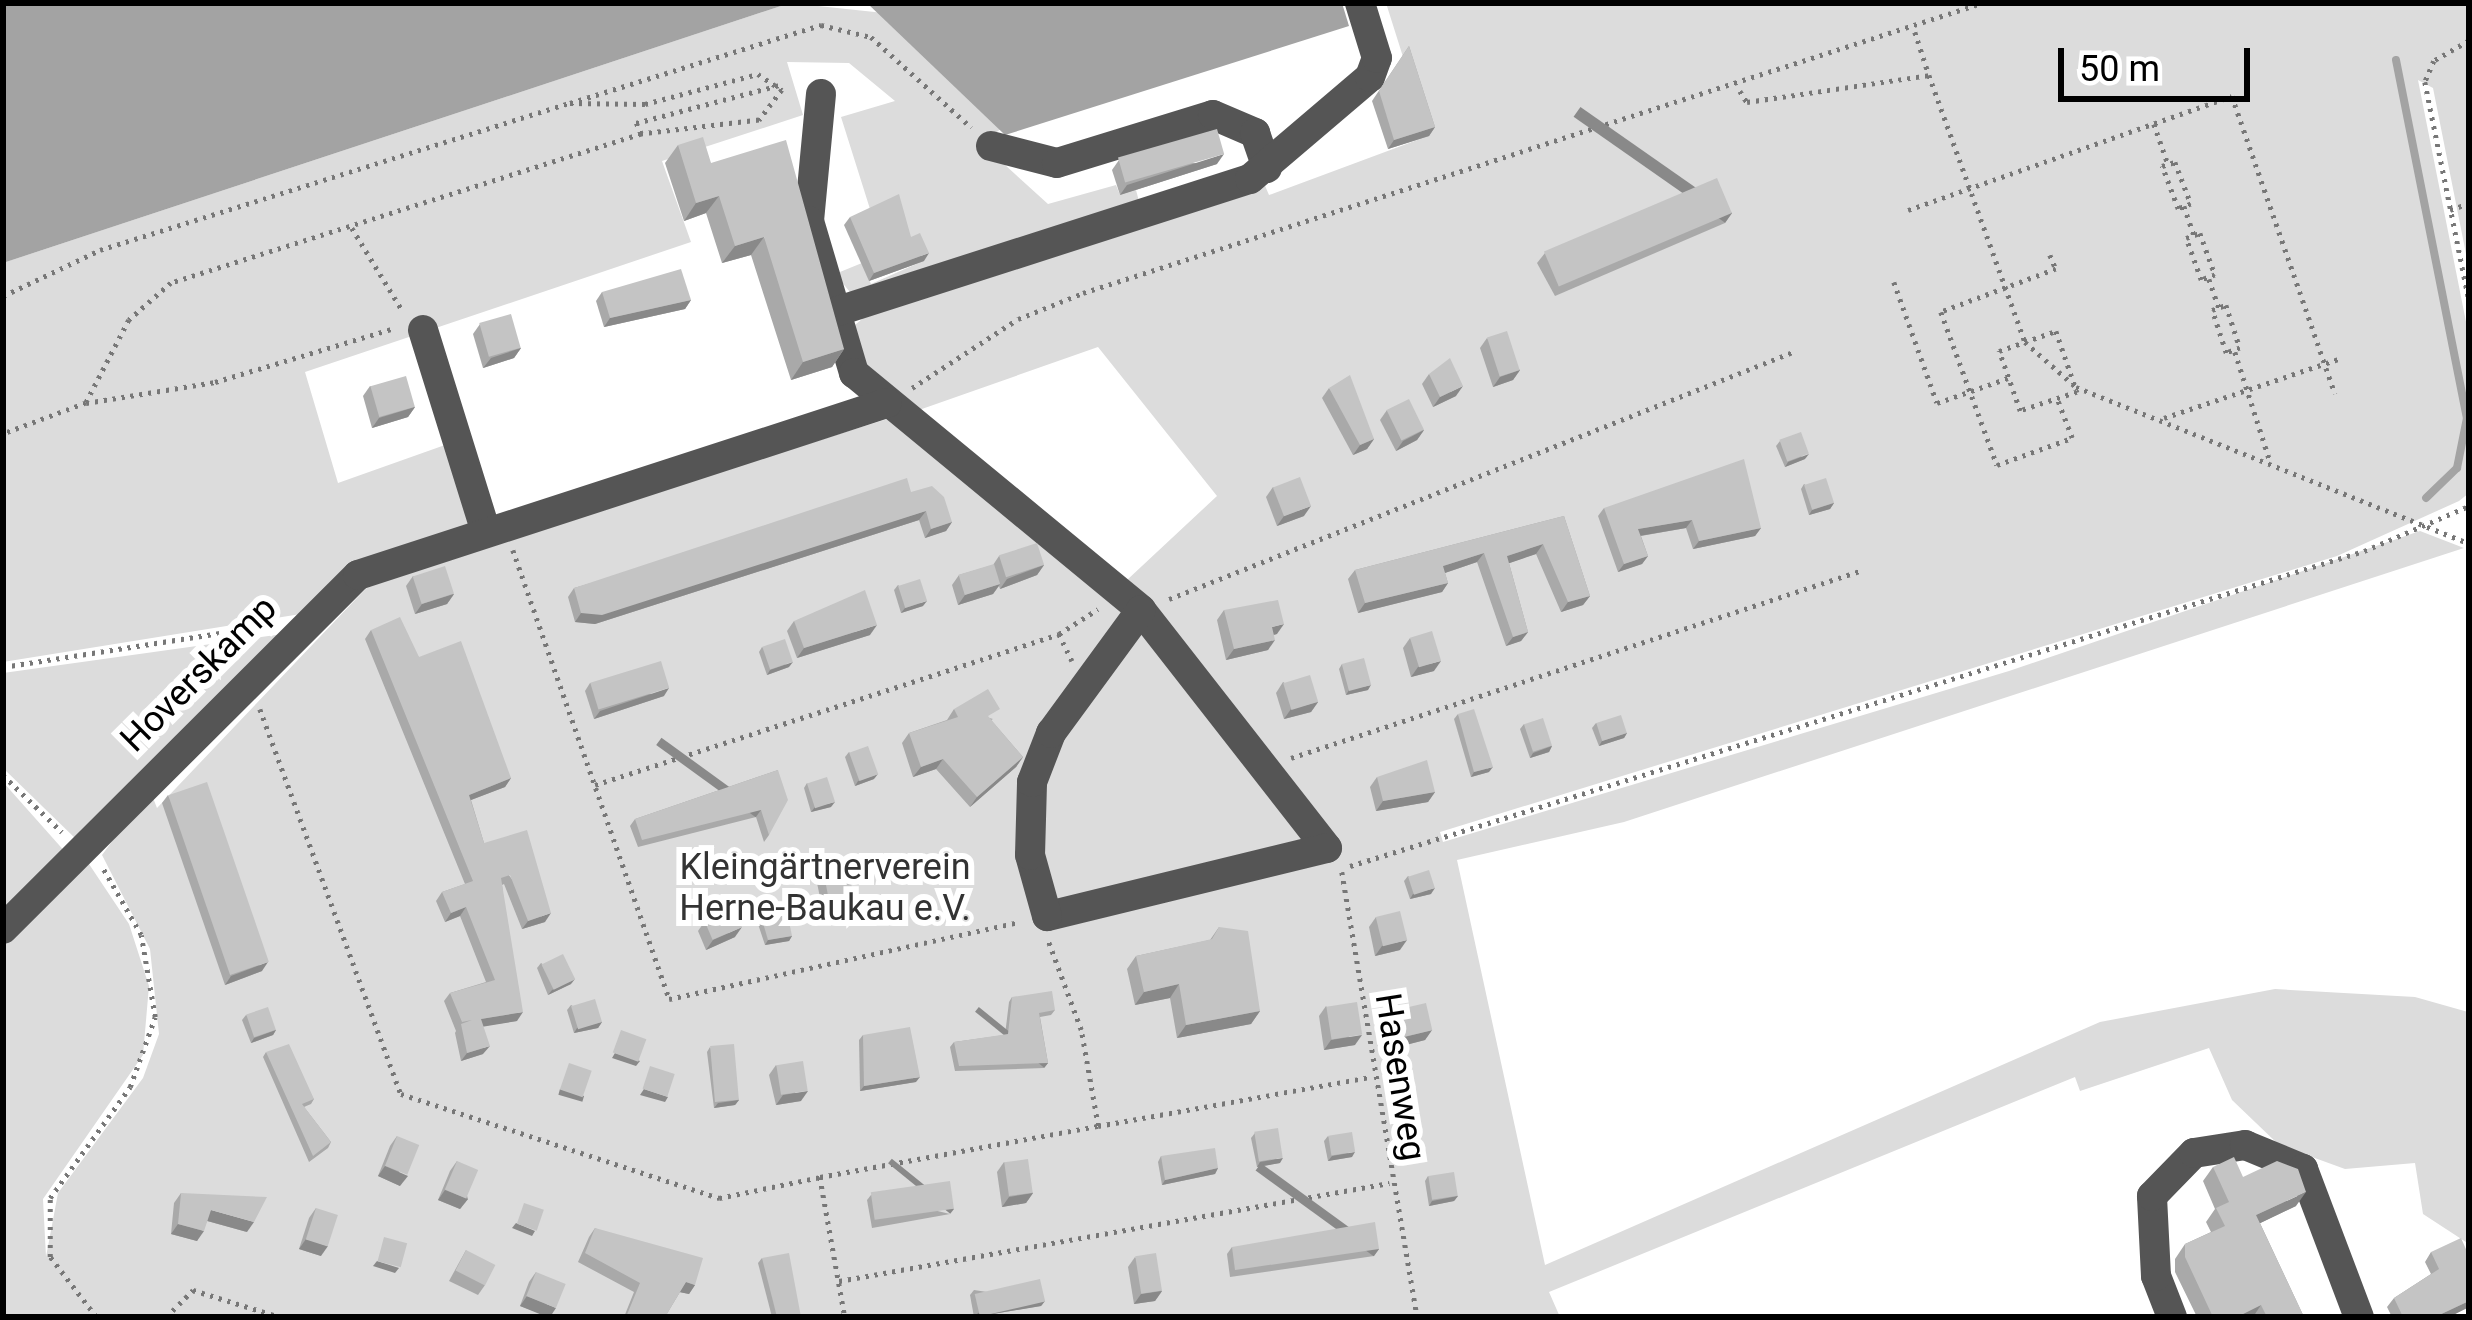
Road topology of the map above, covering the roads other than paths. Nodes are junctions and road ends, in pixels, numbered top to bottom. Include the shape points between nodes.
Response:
1 (1360, 3) edge
2 (821, 94) dead end
3 (991, 146) road end
4 (1267, 168) junction
5 (835, 312) junction
6 (424, 330) dead end
7 (886, 403) junction
8 (485, 529) junction
9 (1132, 601) junction
10 (3, 929) edge
11 (2172, 1317) edge
12 (2359, 1317) edge

1 - 4 street via 1377,58 1370,77
2 - 5 street via 808,221
3 - 4 street via 1057,163 1213,115 1256,133
4 - 5 street
5 - 7 street via 854,373
6 - 8 street
7 - 8 street, Hoverskamp
7 - 9 street
8 - 10 street, Hoverskamp via 358,575
9 - 9 street via 1269,765 1334,858 1047,916 1030,855 1032,782 1051,733
11 - 12 street via 2156,1276 2152,1196 2194,1154 2245,1144 2303,1169

